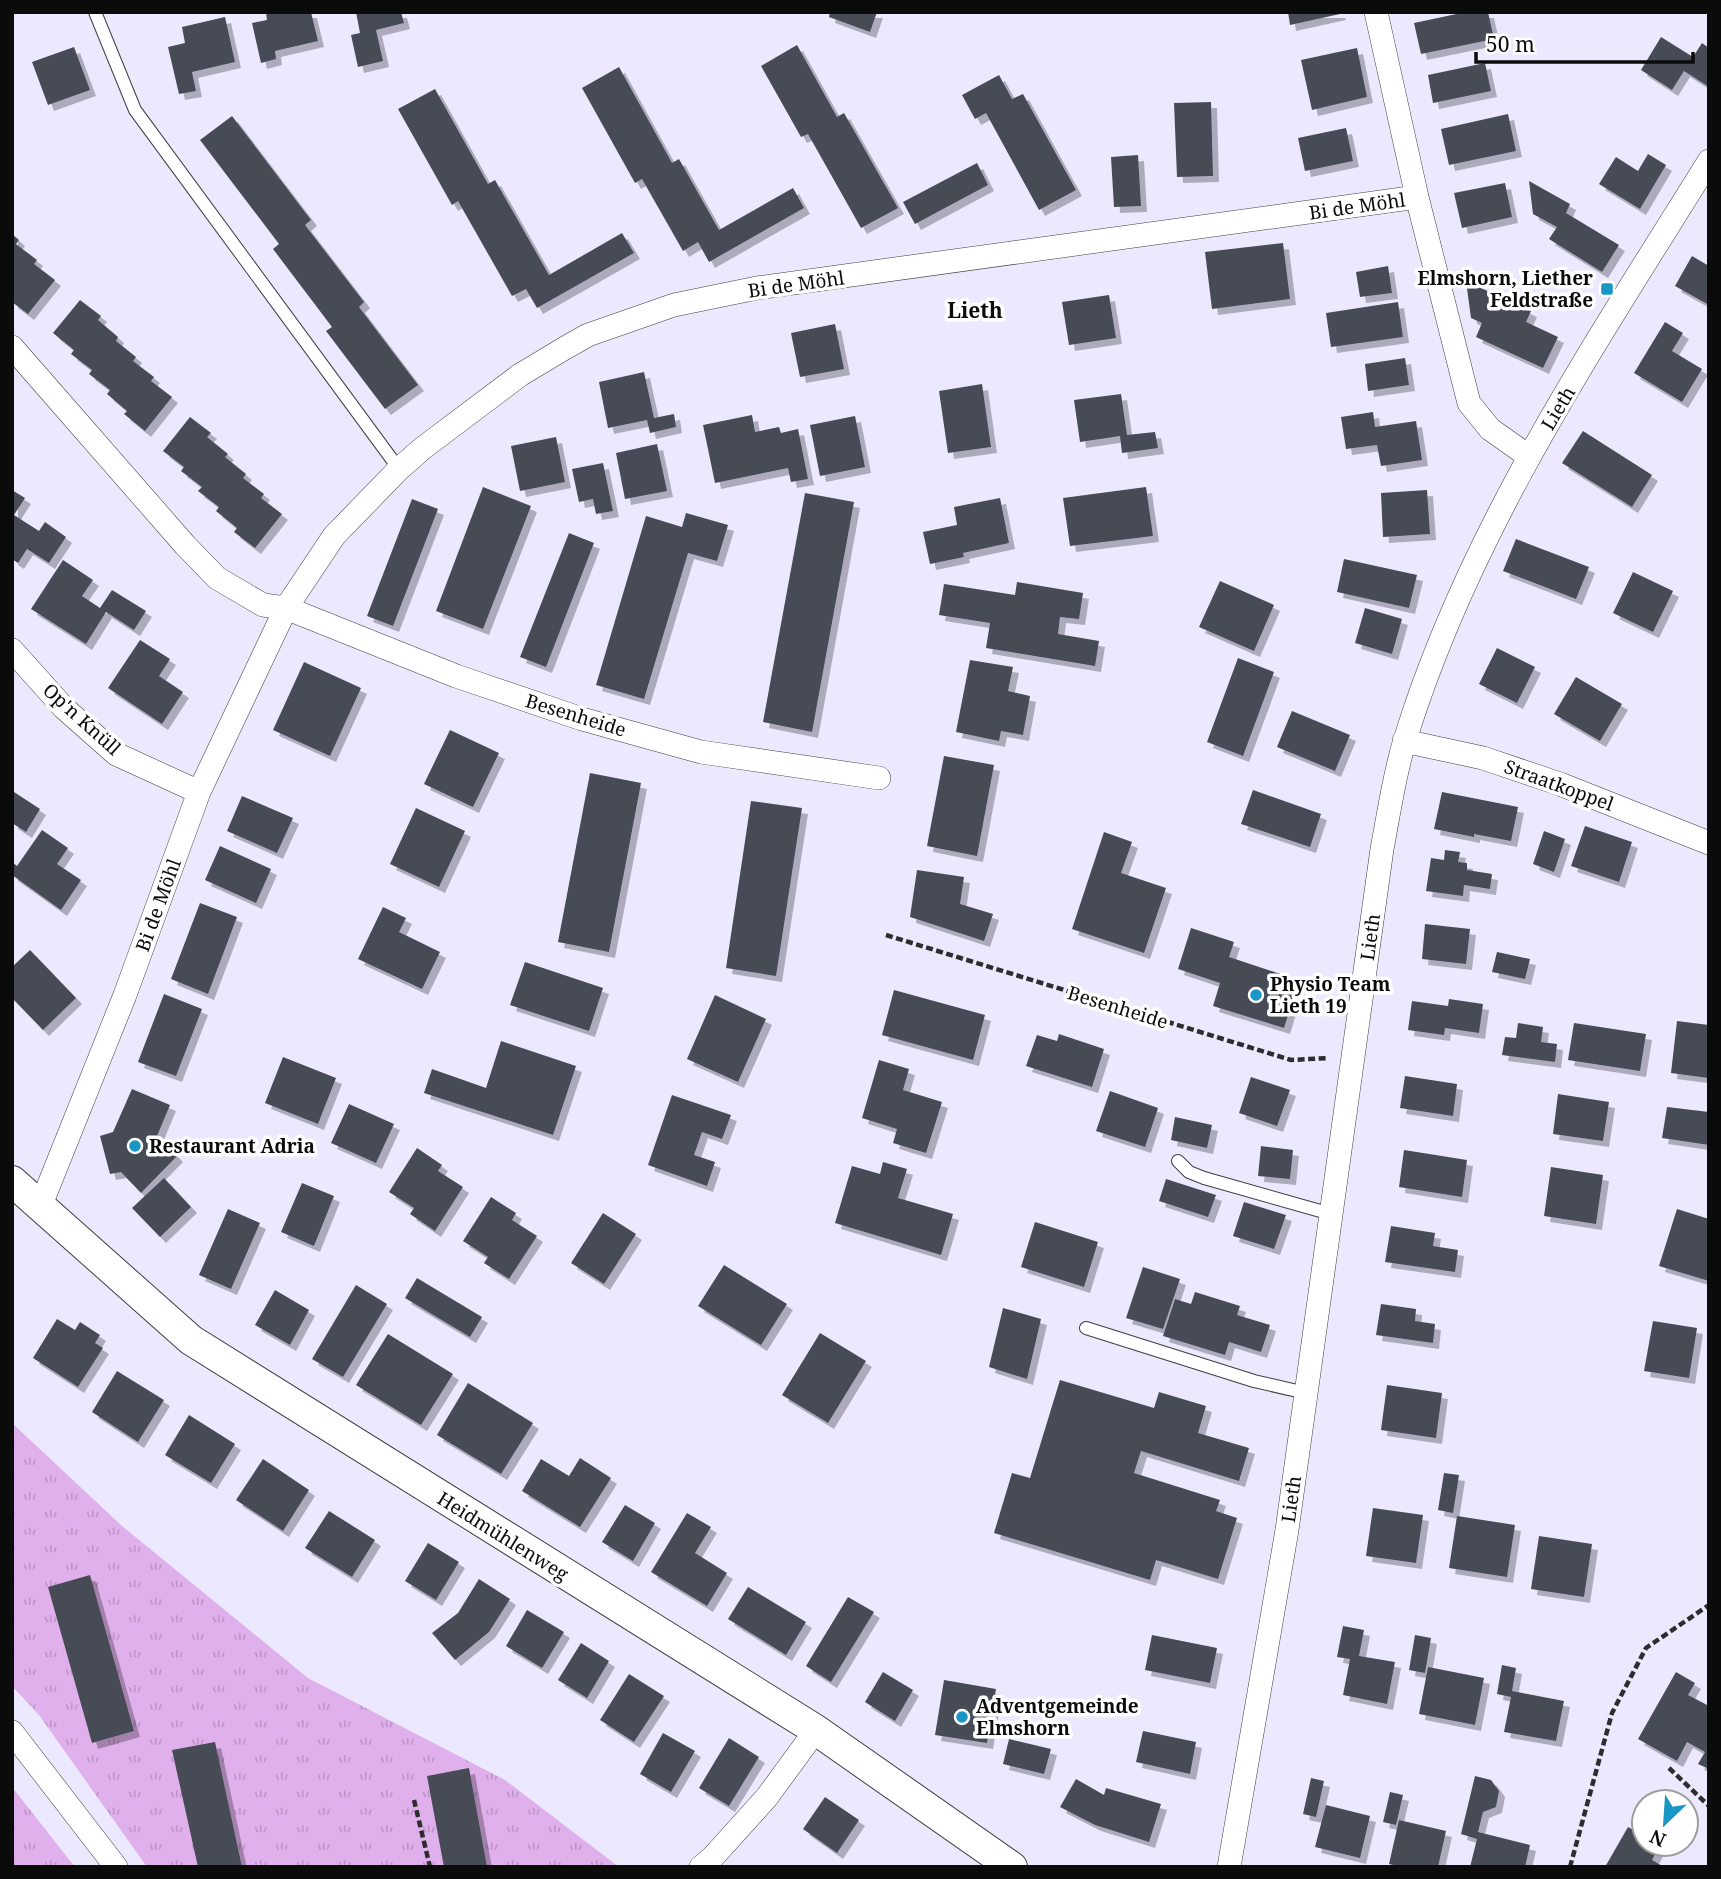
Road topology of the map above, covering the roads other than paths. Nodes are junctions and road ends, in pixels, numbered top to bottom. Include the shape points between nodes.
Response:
1 (95, 12) edge
2 (1376, 12) edge
3 (1709, 161) edge
4 (1418, 197) junction
5 (12, 347) edge
6 (1528, 456) junction
7 (399, 468) junction
8 (286, 608) junction
9 (12, 650) edge
10 (1404, 741) junction
11 (879, 779) dead end
12 (199, 792) junction
13 (1709, 843) edge
14 (1178, 1161) dead end
15 (12, 1181) edge
16 (40, 1207) junction
17 (1331, 1213) junction
18 (1086, 1328) dead end
19 (1306, 1393) junction
20 (816, 1730) junction
21 (12, 1732) edge
22 (116, 1867) edge
23 (701, 1867) edge
24 (1012, 1867) edge
25 (1229, 1867) edge

1 - 7 lane via 135,110
2 - 4 street
3 - 6 street, Lieth
4 - 6 street via 1469,403 1490,429
4 - 7 street, Bi de Möhl via 757,288 674,305 588,335 520,375
5 - 8 street via 217,578 263,605
6 - 10 street, Lieth via 1455,602
7 - 8 street, Bi de Möhl via 334,536
8 - 11 street, Besenheide via 456,676 582,719 701,752
8 - 12 street, Bi de Möhl
9 - 12 street, Op'n Knüll via 64,708 116,754
10 - 13 street, Straatkoppel via 1483,758
10 - 17 street, Lieth via 1382,849
12 - 16 street, Bi de Möhl via 125,995
14 - 17 lane via 1204,1178
15 - 16 street, Heidmühlenweg
16 - 20 street, Heidmühlenweg via 191,1340
17 - 19 street, Lieth
18 - 19 lane
19 - 25 street, Lieth
20 - 23 street via 767,1797
20 - 24 street, Heidmühlenweg
21 - 22 street

